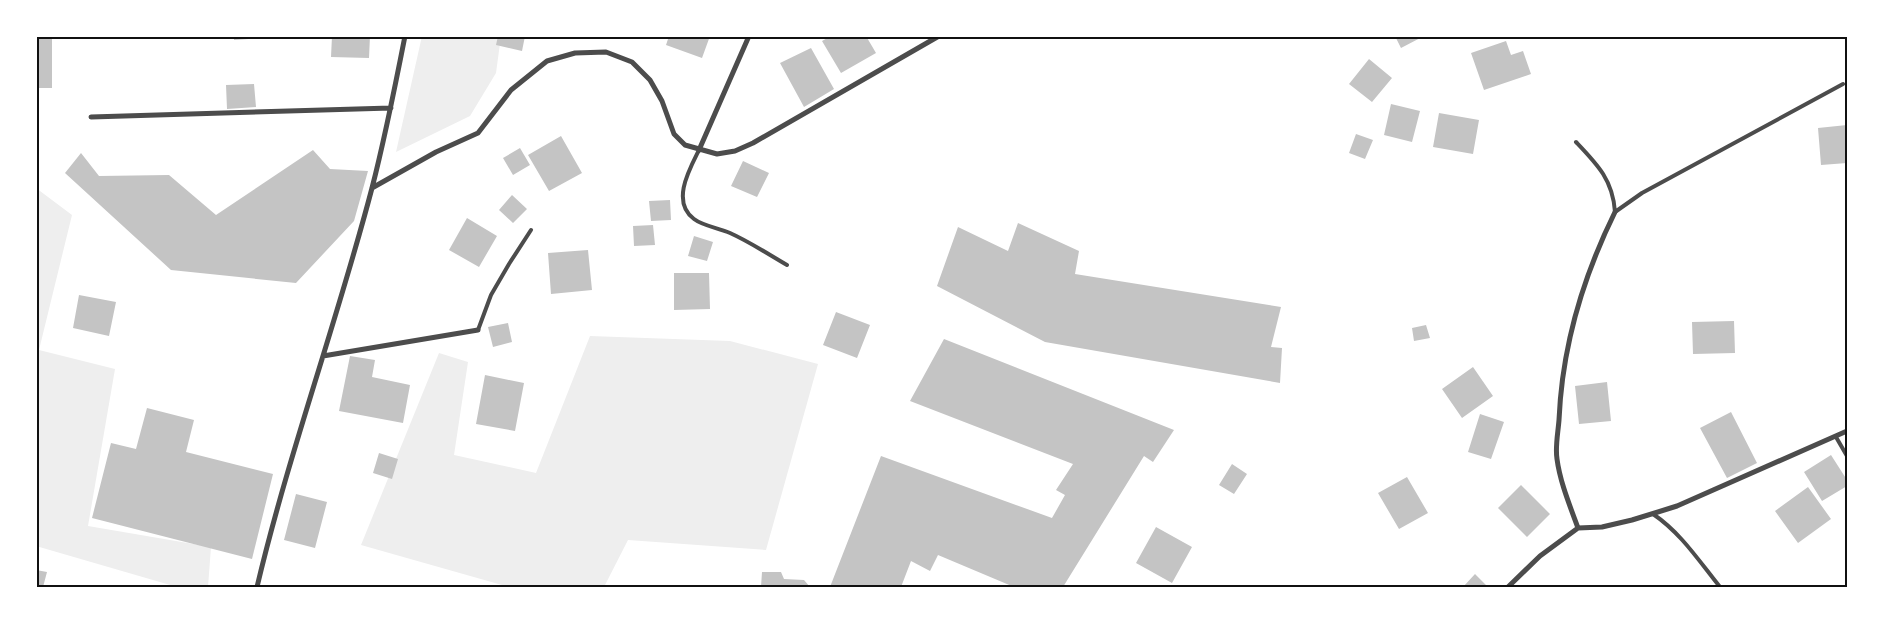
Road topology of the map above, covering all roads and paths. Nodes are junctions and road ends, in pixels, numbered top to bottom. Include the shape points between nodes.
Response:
1 (404, 36) edge
2 (749, 36) edge
3 (939, 36) edge
4 (1843, 84) dead end
5 (391, 108) junction
6 (91, 117) dead end
7 (1576, 142) dead end
8 (699, 150) junction
9 (372, 188) junction
10 (1615, 212) junction
11 (531, 230) dead end
12 (787, 265) dead end
13 (478, 330) joint
14 (323, 356) junction
15 (1847, 431) edge
16 (1836, 436) junction
17 (1847, 456) edge
18 (1654, 514) junction
19 (1578, 528) junction
20 (257, 587) edge
21 (1508, 587) edge
22 (1720, 587) edge

1 - 5 street
2 - 8 street
3 - 8 street via 753,143 735,151 716,154
4 - 10 lane via 1642,193
5 - 6 street
5 - 9 street
7 - 10 lane via 1598,164 1612,191
8 - 9 street via 685,145 674,134 650,80 632,62 606,52 575,53 547,61 511,90 478,132
8 - 12 lane via 682,194 684,209 695,220 730,233
9 - 14 street
10 - 19 street via 1600,241 1585,285 1569,340 1560,396 1557,458
11 - 13 lane via 491,295
13 - 14 street
14 - 20 street via 288,466
15 - 16 street
16 - 17 lane
16 - 18 street
18 - 19 street via 1602,527
18 - 22 lane via 1669,524
19 - 21 street via 1540,556

